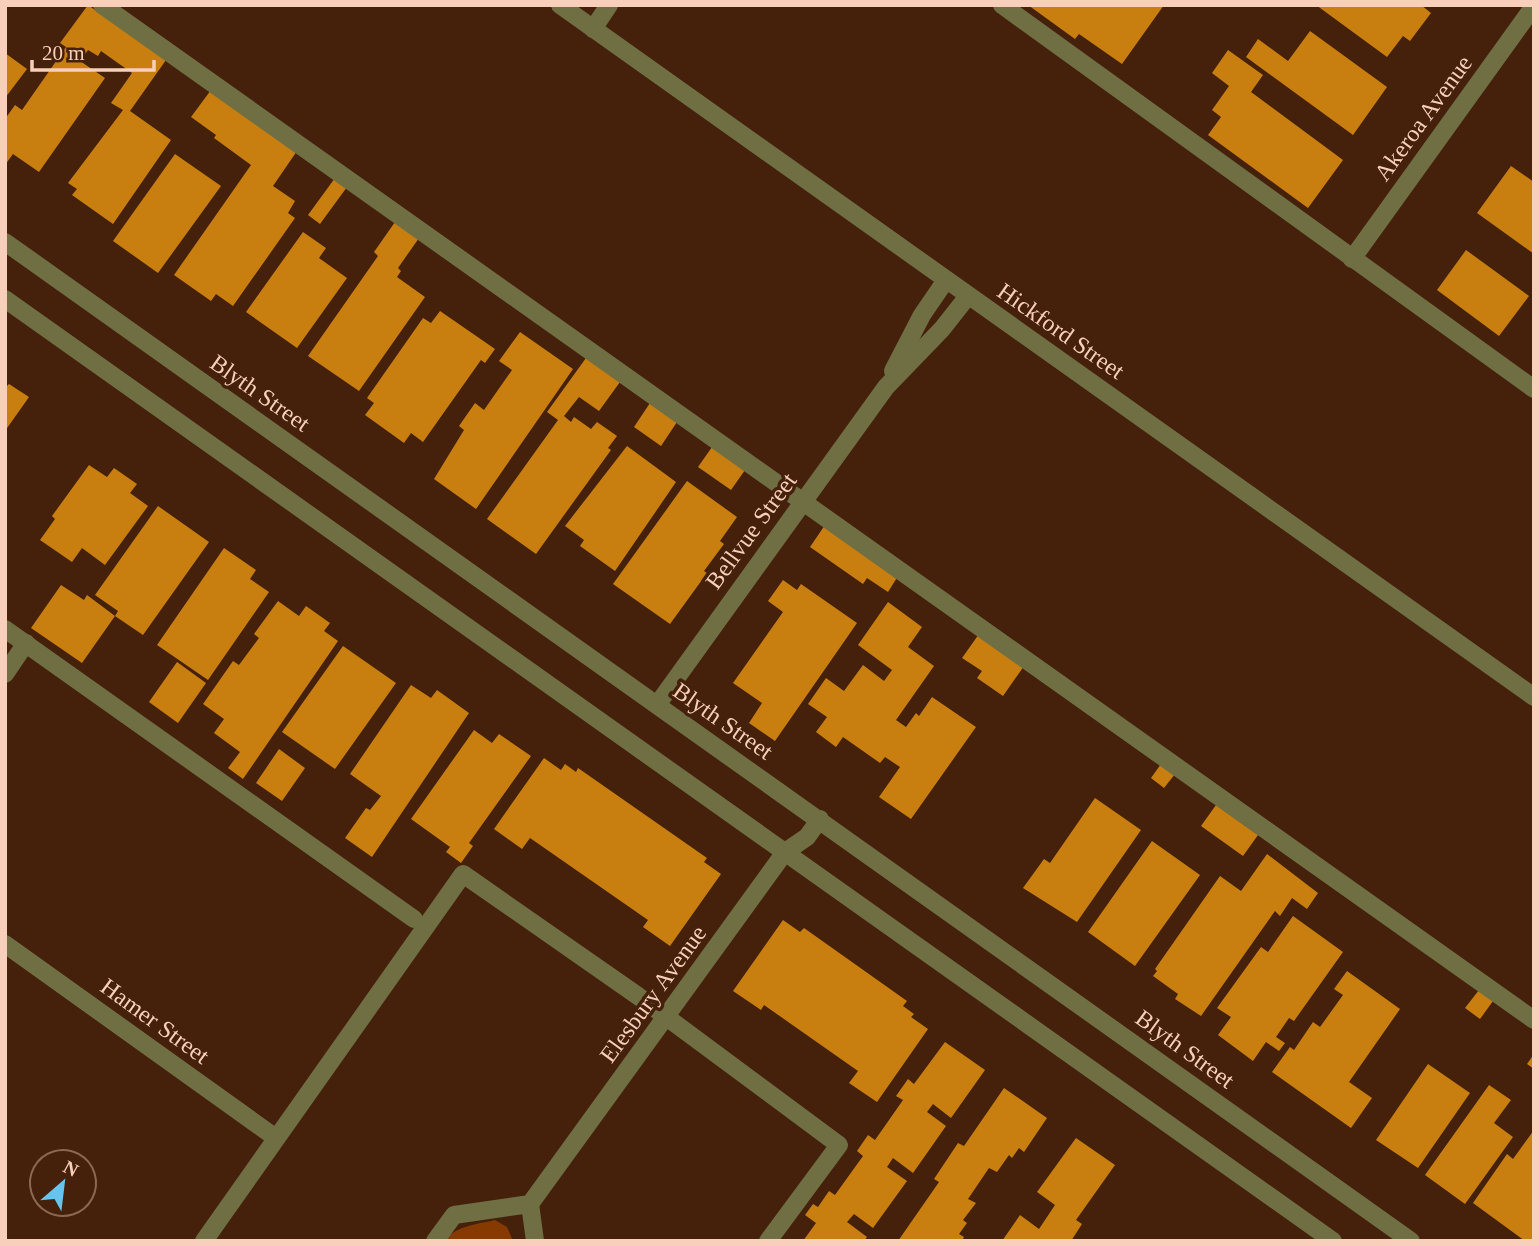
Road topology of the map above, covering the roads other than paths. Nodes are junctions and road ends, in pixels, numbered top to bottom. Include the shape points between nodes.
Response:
1 (102, 5) edge
2 (560, 5) edge
3 (610, 5) edge
4 (1002, 5) edge
5 (1534, 6) edge
6 (593, 29) junction
7 (5, 242) edge
8 (1352, 258) junction
9 (946, 280) junction
10 (968, 296) junction
11 (5, 299) edge
12 (886, 387) junction
13 (1534, 389) edge
14 (803, 502) junction
15 (5, 628) edge
16 (26, 643) junction
17 (5, 674) edge
18 (1534, 697) edge
19 (657, 705) junction
20 (820, 819) junction
21 (785, 852) junction
22 (419, 922) junction
23 (5, 944) edge
24 (667, 1018) junction
25 (1534, 1020) edge
26 (276, 1139) junction
27 (530, 1204) junction
28 (204, 1241) edge
29 (435, 1241) edge
30 (535, 1241) edge
31 (768, 1241) edge
32 (1333, 1241) edge
33 (1411, 1241) edge

1 - 14 street
2 - 6 street, Hickford Street
3 - 6 street
4 - 8 street
5 - 8 street, Akeroa Avenue
6 - 9 street, Hickford Street
7 - 19 street, Blyth Street
8 - 13 street
9 - 10 street, Hickford Street
9 - 12 street, Bellvue Street via 922,315
10 - 12 street, Bellvue Street
10 - 18 street, Hickford Street
11 - 21 street
12 - 14 street, Bellvue Street
14 - 19 street, Bellvue Street
14 - 25 street
15 - 16 street
16 - 17 street
16 - 22 street
19 - 20 street, Blyth Street
20 - 21 street, Elesbury Avenue via 807,837
20 - 33 street, Blyth Street
21 - 24 street, Elesbury Avenue
21 - 32 street
22 - 24 street via 463,874
22 - 26 street
23 - 26 street, Hamer Street
24 - 27 street, Elesbury Avenue
24 - 31 street via 839,1145
26 - 28 street
27 - 29 street via 454,1215
27 - 30 street

